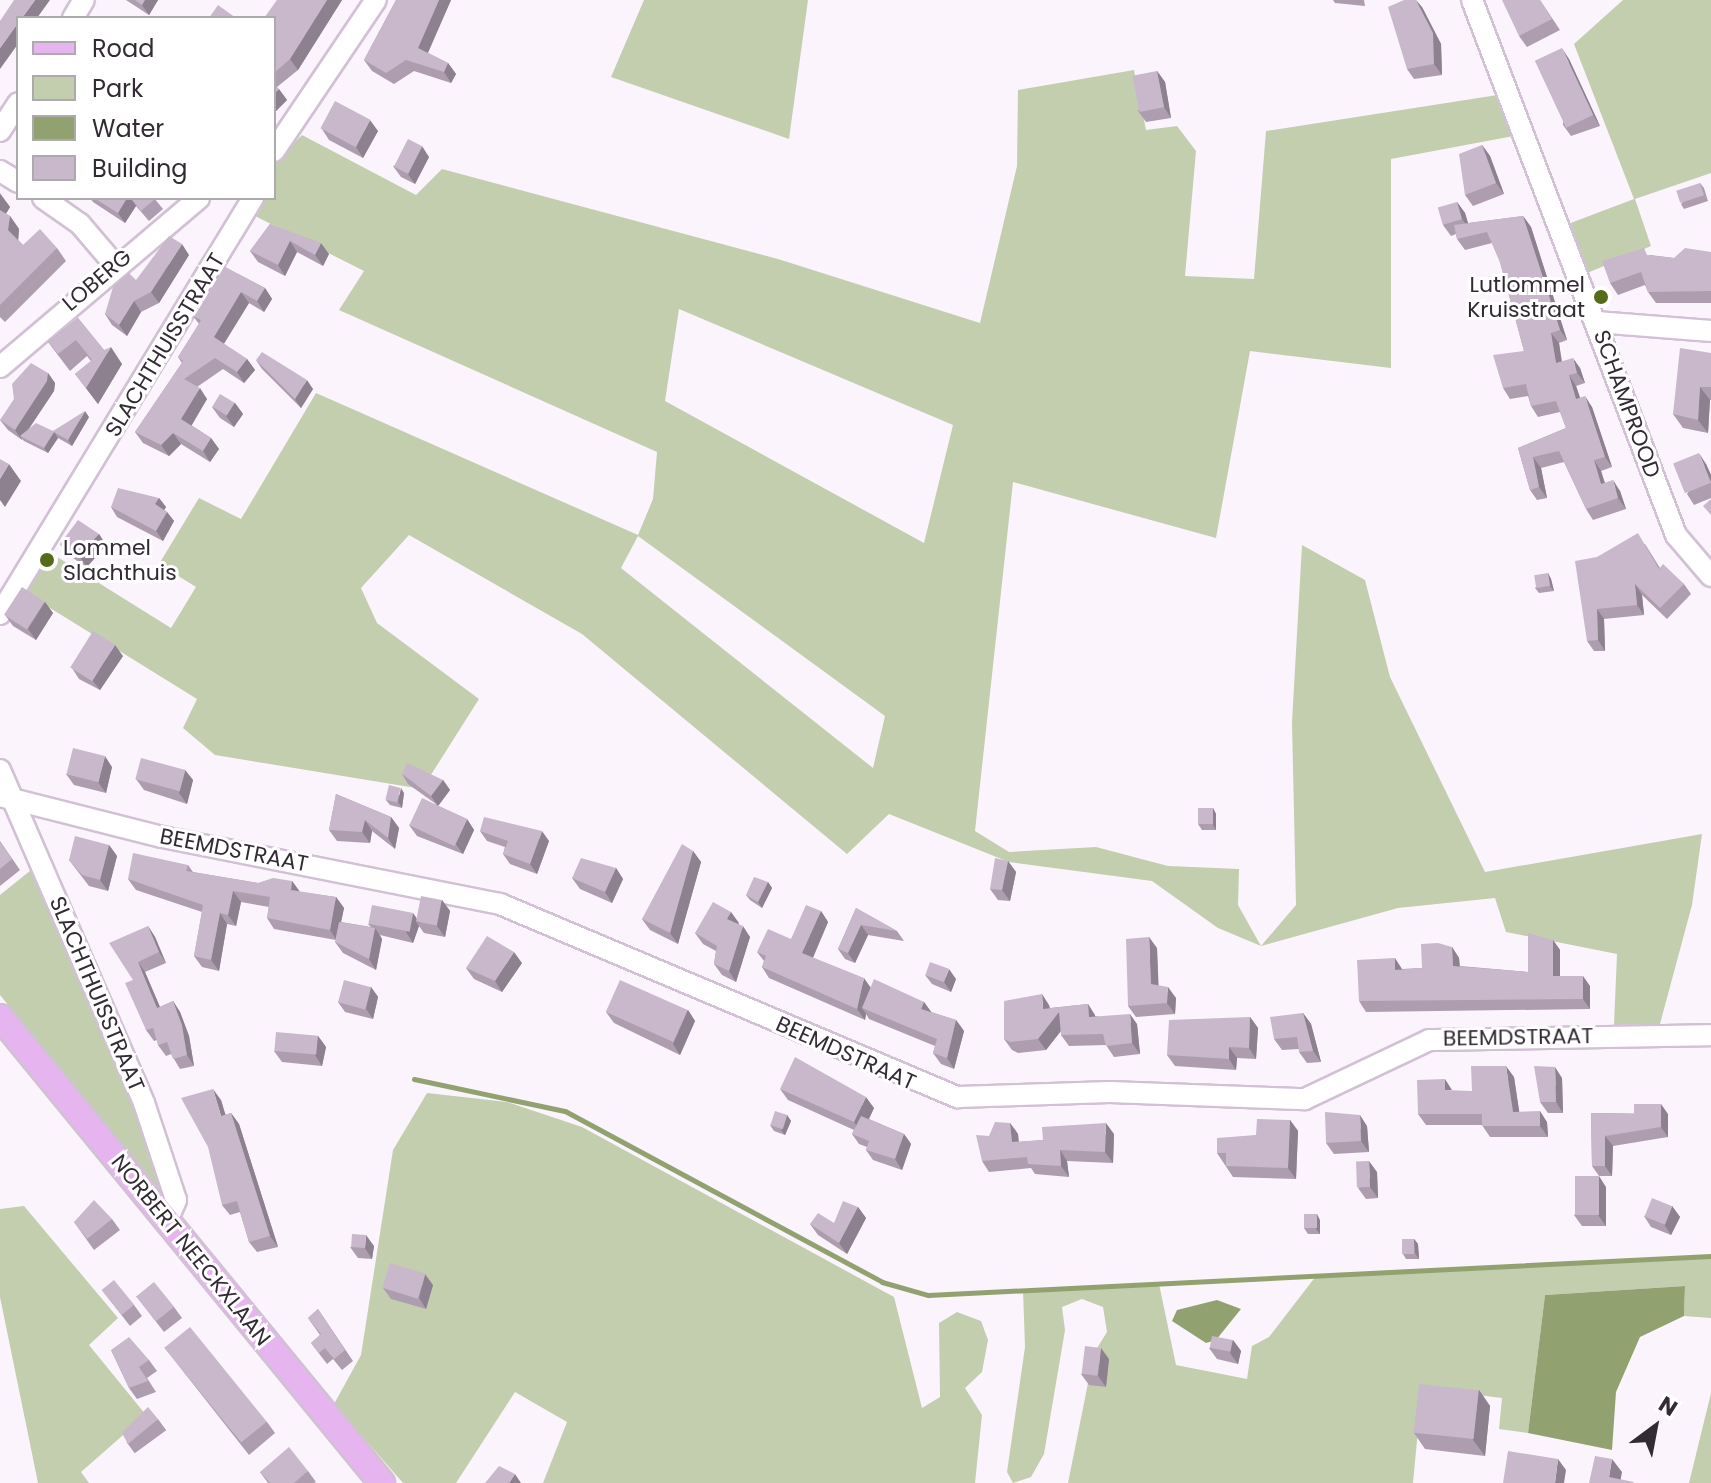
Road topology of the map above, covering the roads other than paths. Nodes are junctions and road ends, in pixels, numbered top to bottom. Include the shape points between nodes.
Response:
1 (376, 0) edge
2 (1472, 0) edge
3 (16, 106) edge
4 (0, 131) edge
5 (276, 148) edge
6 (46, 200) edge
7 (196, 200) edge
8 (252, 200) edge
9 (114, 264) junction
10 (1597, 322) junction
11 (1711, 331) edge
12 (0, 367) edge
13 (1711, 576) edge
14 (0, 614) edge
15 (0, 770) edge
16 (6, 798) edge
17 (0, 1017) edge
18 (1711, 1035) edge
19 (167, 1221) junction
20 (382, 1483) edge

1 - 5 street
2 - 10 street, SCHAMPROOD
3 - 4 street
6 - 9 street via 80,224
7 - 9 street, LOBERG
8 - 14 street, SLACHTHUISSTRAAT
9 - 12 street, LOBERG
10 - 11 street
10 - 13 street, SCHAMPROOD via 1676,535
15 - 16 street, SLACHTHUISSTRAAT
16 - 18 street, BEEMDSTRAAT via 500,904 958,1097 1110,1092 1305,1099 1429,1040
16 - 19 street, SLACHTHUISSTRAAT via 139,1090 176,1200
17 - 19 main road, NORBERT NEECKXLAAN
19 - 20 main road, NORBERT NEECKXLAAN

